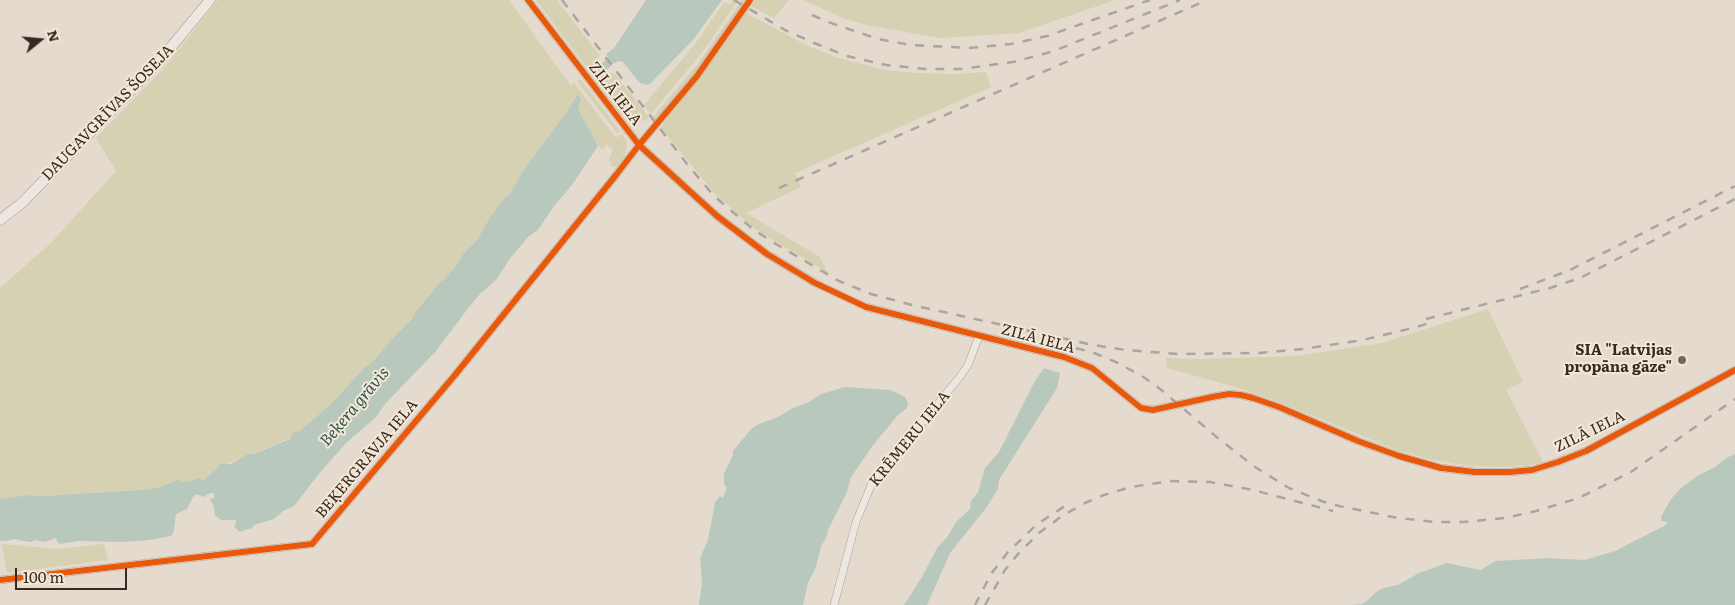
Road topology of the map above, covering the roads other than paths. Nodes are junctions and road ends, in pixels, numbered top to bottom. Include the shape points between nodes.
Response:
1 (210, 0) edge
2 (528, 0) edge
3 (750, 0) edge
4 (639, 145) junction
5 (0, 220) edge
6 (979, 336) junction
7 (1735, 370) edge
8 (0, 580) edge
9 (834, 605) edge

1 - 5 main road, DAUGAVGRĪVAS ŠOSEJA via 162,58 23,202
2 - 4 street, ZILĀ IELA
3 - 4 street, BEĶERGRĀVJA IELA via 697,76
4 - 6 street, ZILĀ IELA via 717,216 794,271 866,307
4 - 8 street, BEĶERGRĀVJA IELA via 461,367 312,544
6 - 7 street, ZILĀ IELA via 1064,357 1092,368 1141,408 1153,410 1229,394 1247,396 1399,456 1441,468 1475,472 1532,470 1573,457
6 - 9 street, KRĒMERU IELA via 968,366 872,483 856,522

